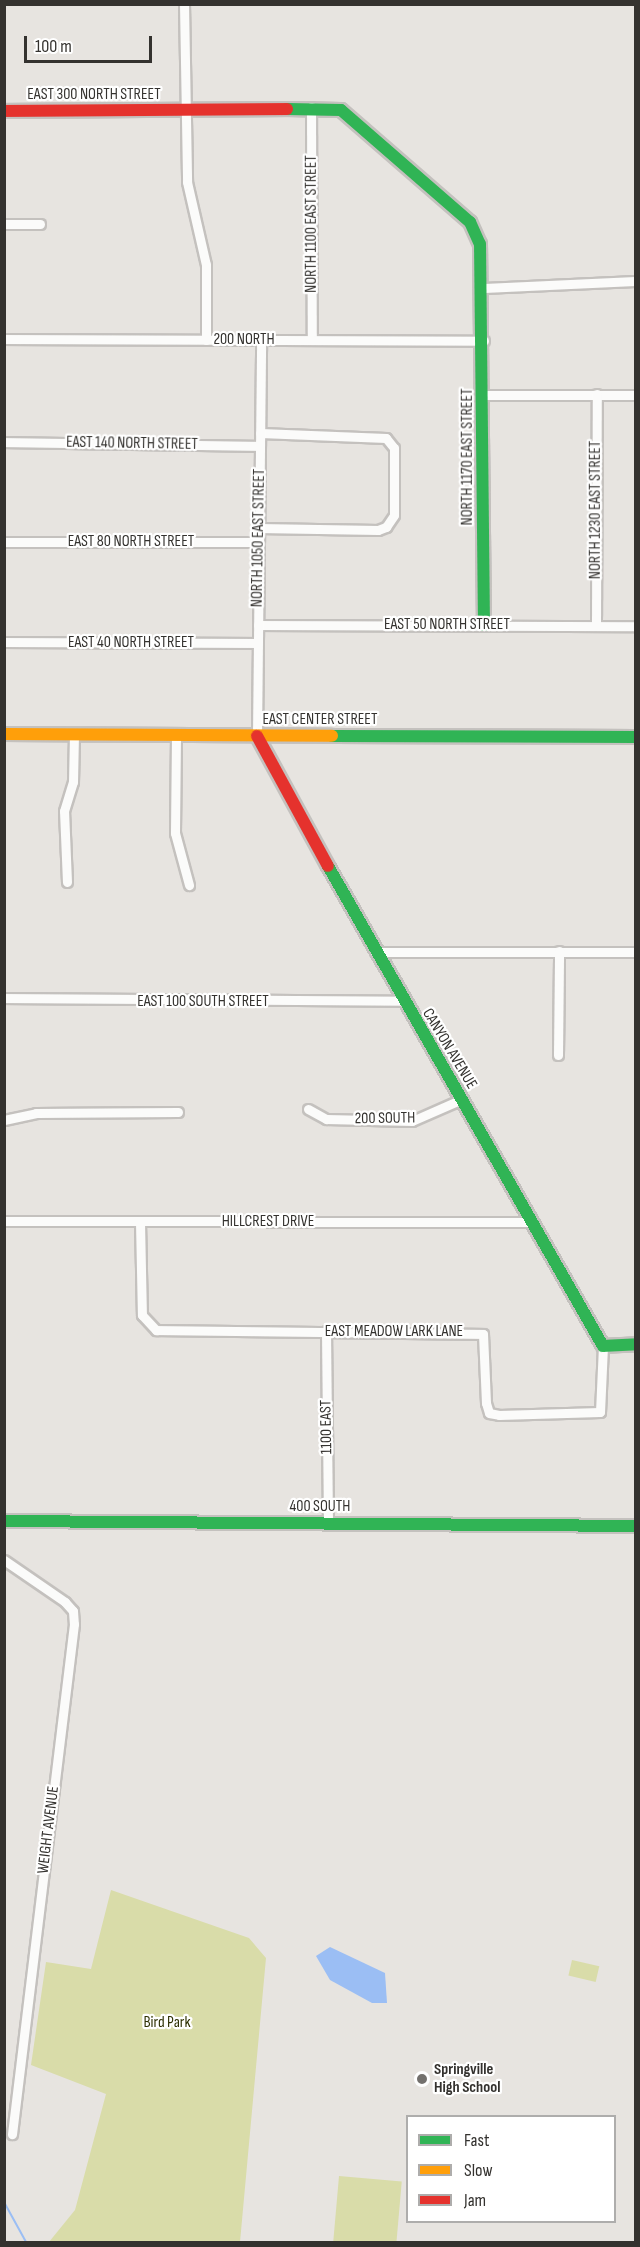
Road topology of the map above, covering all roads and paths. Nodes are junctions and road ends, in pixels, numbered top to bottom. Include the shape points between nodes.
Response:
1 (183, 4) edge
2 (311, 107) junction
3 (4, 111) edge
4 (183, 111) junction
5 (4, 224) edge
6 (40, 224) dead end
7 (636, 281) edge
8 (483, 288) junction
9 (4, 339) edge
10 (206, 340) junction
11 (261, 340) junction
12 (312, 340) junction
13 (484, 341) junction
14 (597, 394) junction
15 (485, 395) junction
16 (636, 395) edge
17 (260, 433) junction
18 (4, 442) edge
19 (260, 446) junction
20 (258, 528) junction
21 (4, 542) edge
22 (257, 542) junction
23 (258, 625) junction
24 (484, 626) junction
25 (596, 626) junction
26 (636, 626) edge
27 (4, 642) edge
28 (258, 643) junction
29 (4, 734) edge
30 (74, 735) junction
31 (176, 736) junction
32 (257, 736) junction
33 (636, 737) edge
34 (67, 882) dead end
35 (189, 885) dead end
36 (559, 951) junction
37 (375, 952) junction
38 (636, 952) edge
39 (4, 998) edge
40 (402, 1001) junction
41 (558, 1055) dead end
42 (460, 1100) junction
43 (308, 1109) dead end
44 (178, 1112) dead end
45 (4, 1120) edge
46 (4, 1221) edge
47 (140, 1222) junction
48 (531, 1222) junction
49 (326, 1331) junction
50 (636, 1344) edge
51 (603, 1346) junction
52 (4, 1521) edge
53 (328, 1523) junction
54 (636, 1526) edge
55 (4, 1560) edge
56 (12, 2134) dead end

1 - 4 street
2 - 4 street, EAST 300 NORTH STREET
2 - 8 street, NORTH 1170 EAST STREET via 341,110 475,229
2 - 12 street, NORTH 1100 EAST STREET
3 - 4 street, EAST 300 NORTH STREET
4 - 10 street via 187,183 206,265
5 - 6 street
7 - 8 street
8 - 13 street, NORTH 1170 EAST STREET
9 - 10 street, 200 NORTH
10 - 11 street, 200 NORTH
11 - 12 street, 200 NORTH
11 - 17 street, NORTH 1050 EAST STREET
12 - 13 street, 200 NORTH
13 - 15 street, NORTH 1170 EAST STREET
14 - 15 street
14 - 16 street
14 - 25 street, NORTH 1230 EAST STREET
15 - 24 street, NORTH 1170 EAST STREET
17 - 19 street, NORTH 1050 EAST STREET
17 - 20 street via 380,434 392,442 393,515 386,527
18 - 19 street, EAST 140 NORTH STREET
19 - 20 street, NORTH 1050 EAST STREET
20 - 22 street, NORTH 1050 EAST STREET
21 - 22 street, EAST 80 NORTH STREET
22 - 23 street, NORTH 1050 EAST STREET
23 - 24 street, EAST 50 NORTH STREET
23 - 28 street, NORTH 1050 EAST STREET
24 - 25 street, EAST 50 NORTH STREET
25 - 26 street, EAST 50 NORTH STREET
27 - 28 street, EAST 40 NORTH STREET
28 - 32 street, NORTH 1050 EAST STREET
29 - 30 street, EAST CENTER STREET
30 - 31 street, EAST CENTER STREET
30 - 34 street via 73,782 64,811
31 - 32 street, EAST CENTER STREET
31 - 35 street via 175,833
32 - 33 street, EAST CENTER STREET
32 - 37 street, CANYON AVENUE
36 - 37 street
36 - 38 street
36 - 41 street
37 - 40 street, CANYON AVENUE
39 - 40 street, EAST 100 SOUTH STREET
40 - 42 street, CANYON AVENUE
42 - 43 street, 200 SOUTH via 412,1120 326,1119
42 - 48 street, CANYON AVENUE
44 - 45 street via 36,1113
46 - 47 street, HILLCREST DRIVE
47 - 48 street, HILLCREST DRIVE
47 - 49 street, EAST MEADOW LARK LANE via 142,1315 156,1330
48 - 51 street, CANYON AVENUE
49 - 51 street, EAST MEADOW LARK LANE via 483,1334 486,1403 489,1413 499,1415 600,1412
49 - 53 street, 1100 EAST
50 - 51 street
52 - 53 street, 400 SOUTH
53 - 54 street, 400 SOUTH
55 - 56 street, WEIGHT AVENUE via 65,1602 73,1611 74,1624

